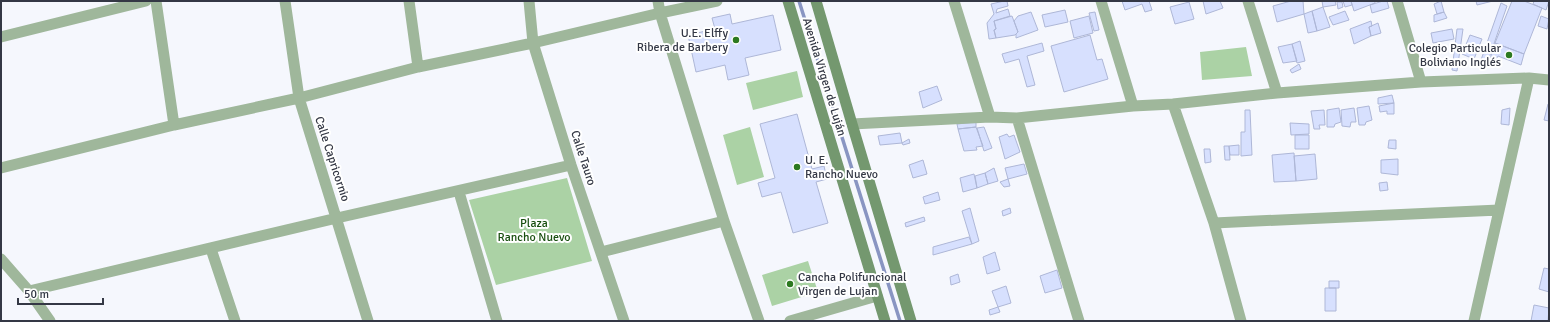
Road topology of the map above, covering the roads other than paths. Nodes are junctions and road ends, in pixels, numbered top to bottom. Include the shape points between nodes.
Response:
1 (146, 1) edge
2 (156, 1) edge
3 (285, 1) edge
4 (409, 1) edge
5 (529, 1) edge
6 (658, 1) edge
7 (717, 1) edge
8 (788, 1) edge
9 (816, 1) edge
10 (954, 1) edge
11 (1101, 1) edge
12 (1248, 1) edge
13 (1398, 1) edge
14 (660, 12) junction
15 (1, 37) edge
16 (534, 43) junction
17 (418, 67) junction
18 (1529, 78) junction
19 (1549, 80) edge
20 (1421, 82) junction
21 (1277, 93) junction
22 (299, 98) junction
23 (1172, 104) junction
24 (1132, 106) junction
25 (990, 117) junction
26 (1017, 118) junction
27 (174, 124) junction
28 (852, 124) junction
29 (571, 165) junction
30 (1, 168) edge
31 (459, 192) junction
32 (1499, 210) junction
33 (337, 218) junction
34 (724, 221) junction
35 (1214, 224) junction
36 (211, 248) junction
37 (601, 252) junction
38 (1, 259) edge
39 (29, 291) junction
40 (877, 296) junction
41 (50, 321) edge
42 (234, 321) edge
43 (368, 321) edge
44 (497, 321) edge
45 (624, 321) edge
46 (759, 321) edge
47 (790, 321) edge
48 (885, 321) edge
49 (911, 321) edge
50 (1079, 321) edge
51 (1242, 321) edge
52 (1474, 321) edge

1 - 15 street
2 - 27 street
3 - 22 street, Calle Capricornio
4 - 17 street
5 - 16 street, Calle Tauro
6 - 14 street
7 - 14 street
8 - 40 main road, Avenida Virgen de Luján
9 - 28 main road, Avenida Virgen de Luján
10 - 25 street
11 - 24 street
12 - 21 street
13 - 20 street
14 - 16 street
14 - 34 street
16 - 17 street
16 - 29 street, Calle Tauro
17 - 22 street
18 - 19 street
18 - 20 street
18 - 32 street
20 - 21 street
21 - 23 street
22 - 27 street
22 - 33 street, Calle Capricornio
23 - 24 street
23 - 35 street
24 - 26 street
25 - 26 street
25 - 28 street
26 - 50 street
27 - 30 street
28 - 49 main road, Avenida Virgen de Luján
29 - 31 street
29 - 37 street, Calle Tauro
31 - 33 street
31 - 44 street
32 - 35 street
32 - 52 street
33 - 36 street
33 - 43 street, Calle Capricornio
34 - 37 street
34 - 46 street
35 - 51 street
36 - 39 street
36 - 42 street
37 - 45 street, Calle Tauro
38 - 39 street
39 - 41 street
40 - 47 street
40 - 48 main road, Avenida Virgen de Luján

